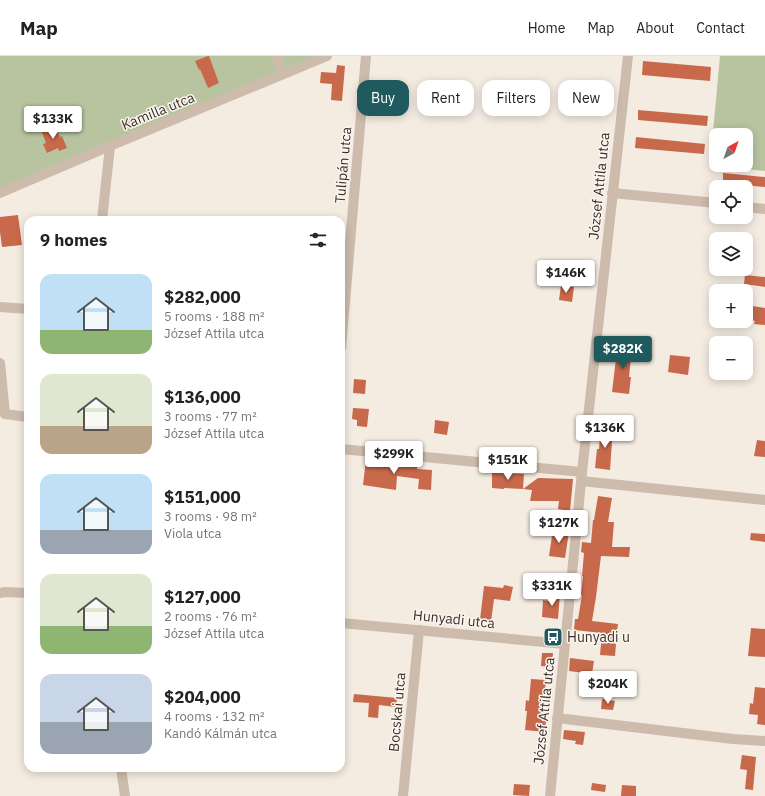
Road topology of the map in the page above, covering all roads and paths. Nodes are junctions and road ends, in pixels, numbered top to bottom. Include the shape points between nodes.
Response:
1 (276, 56) edge
2 (327, 56) edge
3 (366, 56) edge
4 (628, 56) edge
5 (283, 74) junction
6 (110, 146) junction
7 (0, 193) edge
8 (612, 193) junction
9 (709, 202) edge
10 (753, 208) edge
11 (765, 209) edge
12 (102, 216) edge
13 (345, 301) edge
14 (0, 307) edge
15 (24, 309) edge
16 (0, 363) edge
17 (24, 416) edge
18 (345, 449) edge
19 (582, 476) junction
20 (765, 500) edge
21 (0, 593) edge
22 (24, 594) edge
23 (345, 623) edge
24 (418, 630) junction
25 (565, 644) junction
26 (557, 718) junction
27 (765, 741) edge
28 (122, 772) edge
29 (126, 796) edge
30 (403, 796) edge
31 (550, 796) edge

1 - 5 street
2 - 5 street, Kamilla utca
3 - 13 street, Tulipán utca
4 - 8 street, József Attila utca
5 - 6 street, Kamilla utca
6 - 7 street, Kamilla utca
6 - 12 street
8 - 9 street
8 - 19 street, József Attila utca
10 - 11 street
14 - 15 street
16 - 17 street via 5,414
18 - 19 street
19 - 20 street
19 - 25 street, József Attila utca
21 - 22 street
23 - 24 street, Hunyadi utca
24 - 25 street, Hunyadi utca
24 - 30 street, Bocskai utca
25 - 26 street, József Attila utca
26 - 27 street
26 - 31 street, József Attila utca
28 - 29 street

